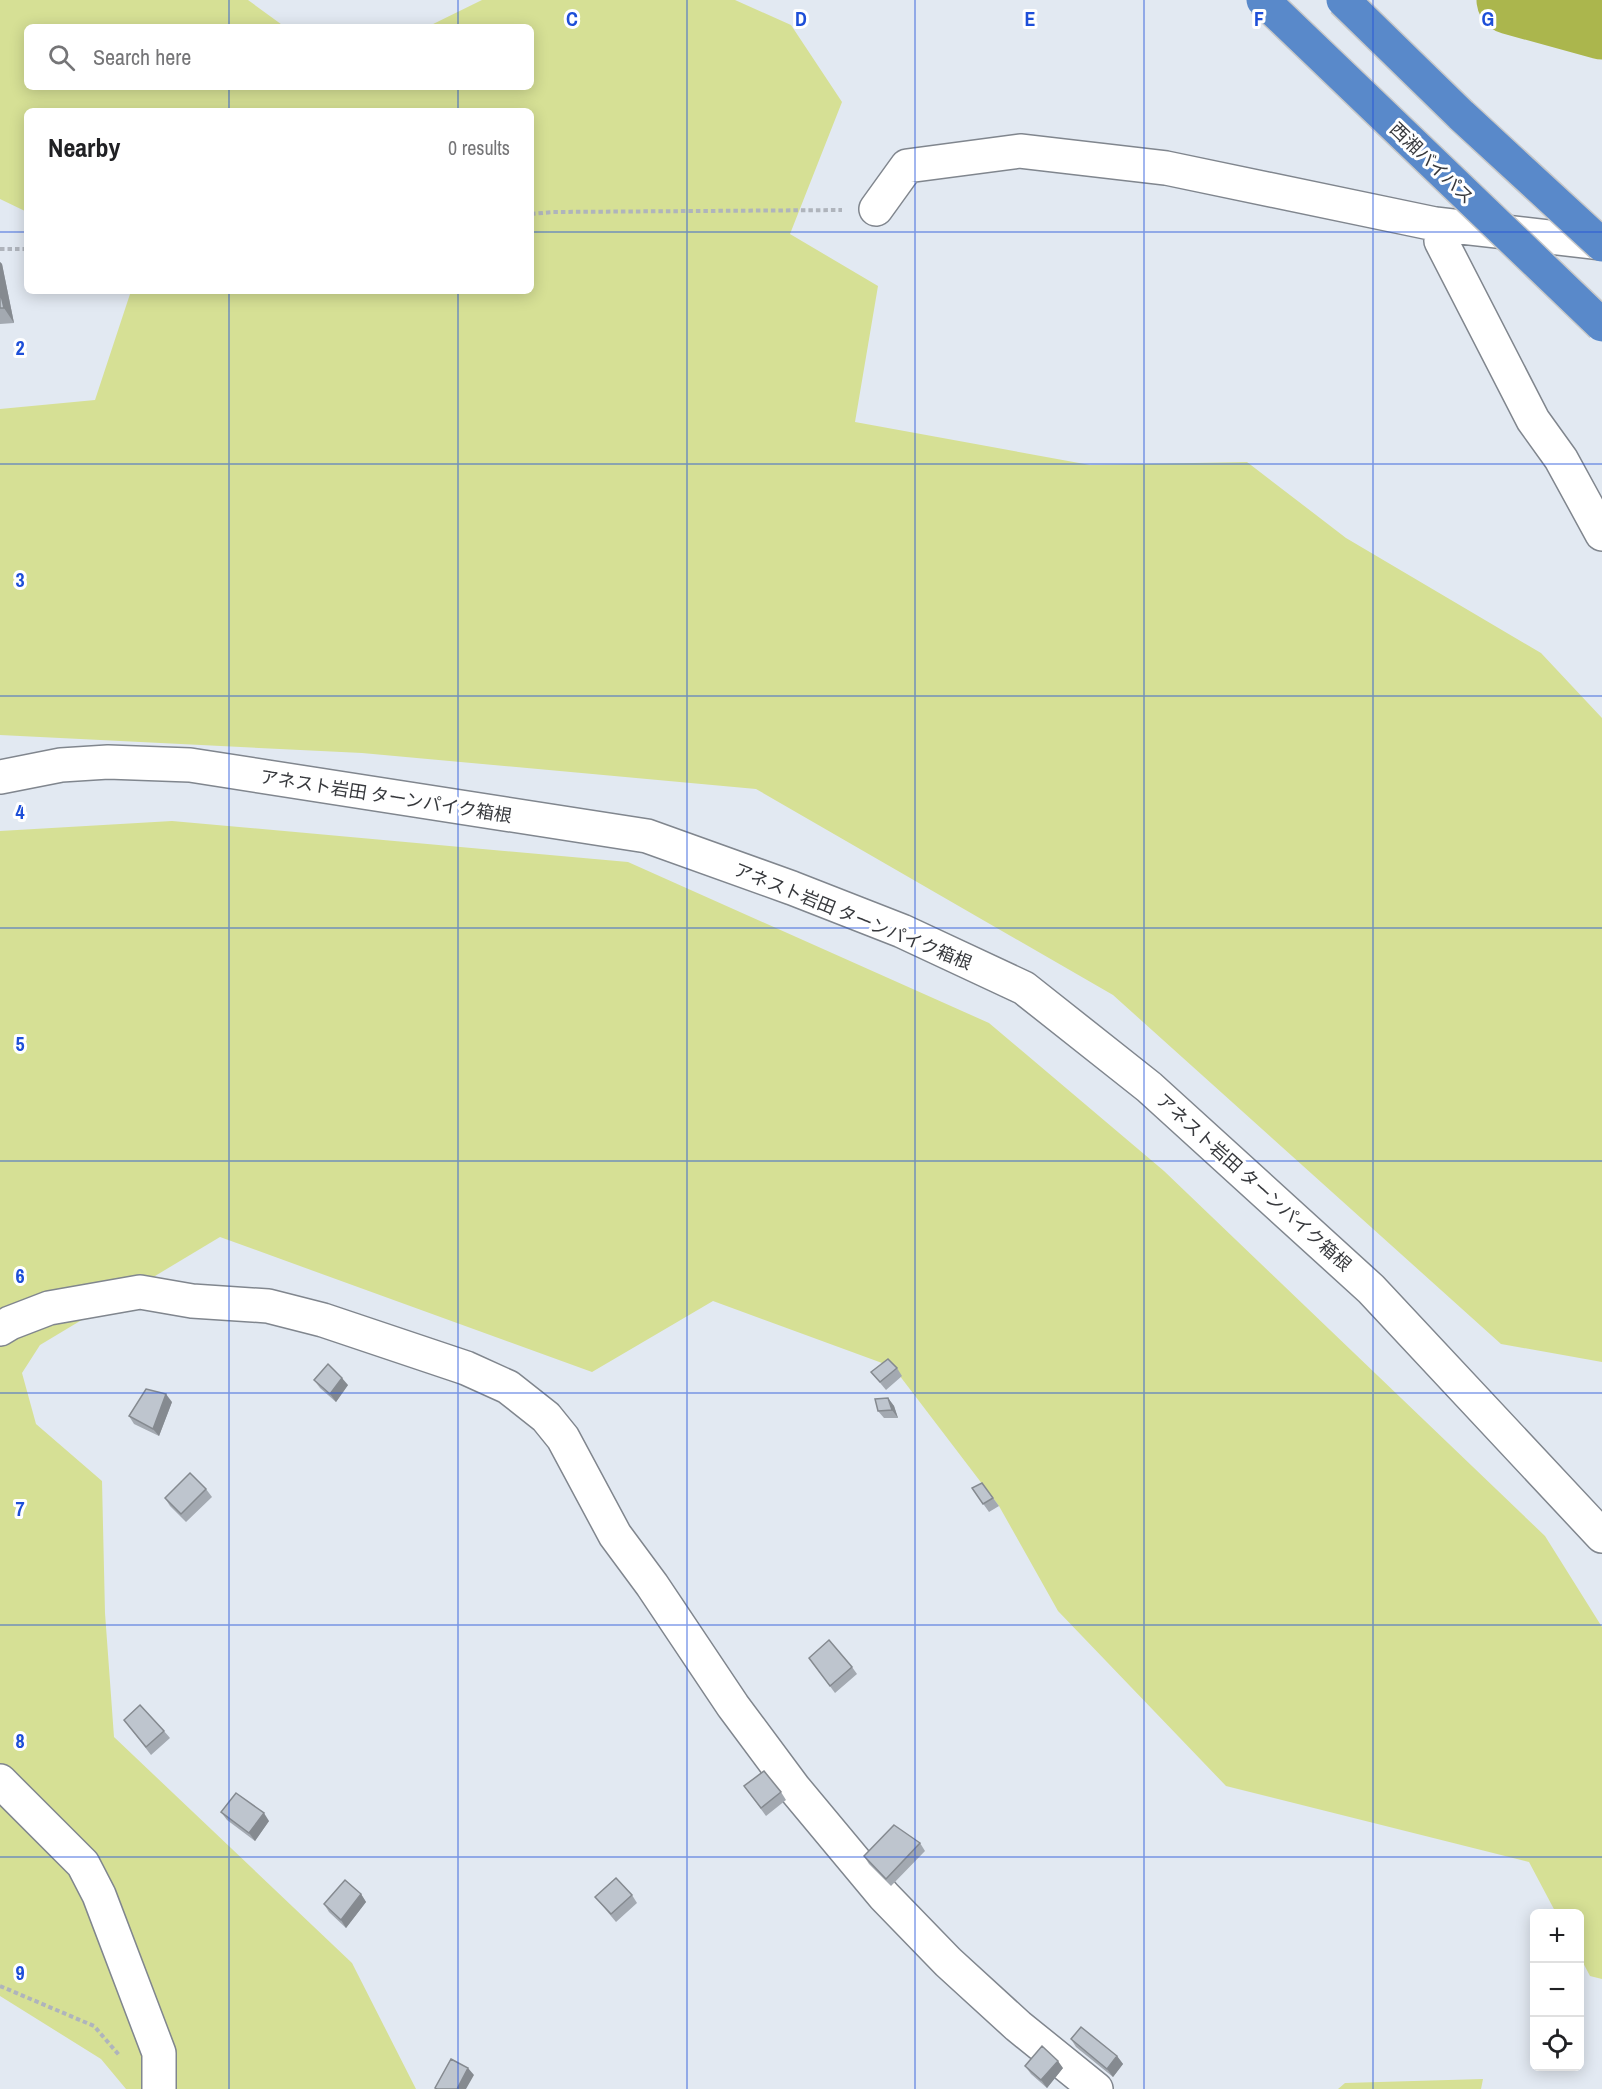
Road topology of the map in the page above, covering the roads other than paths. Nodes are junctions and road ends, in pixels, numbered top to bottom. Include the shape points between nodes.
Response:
1 (1263, 0) edge
2 (1343, 0) edge
3 (876, 209) road end
4 (1447, 226) junction
5 (1602, 244) edge
6 (1602, 325) edge
7 (1602, 534) edge
8 (0, 777) edge
9 (0, 1329) edge
10 (1602, 1536) edge
11 (0, 1781) edge
12 (159, 2089) edge
13 (1096, 2089) edge

1 - 6 highway, 西湘バイパス, bridge
2 - 5 highway, bridge
3 - 4 street via 907,166 1020,151 1166,168
4 - 5 street
4 - 7 street via 1441,241 1533,420 1561,459
8 - 10 street, アネスト岩田 ターンパイク箱根 via 61,765 108,762 190,765 647,836 902,931 1024,988 1149,1087 1371,1289
9 - 13 street via 49,1308 140,1292 192,1301 268,1306 455,1364 508,1387 546,1417 563,1438 615,1535 733,1706 794,1788 884,1896 1018,2026
11 - 12 street via 83,1864 99,1895 159,2053

